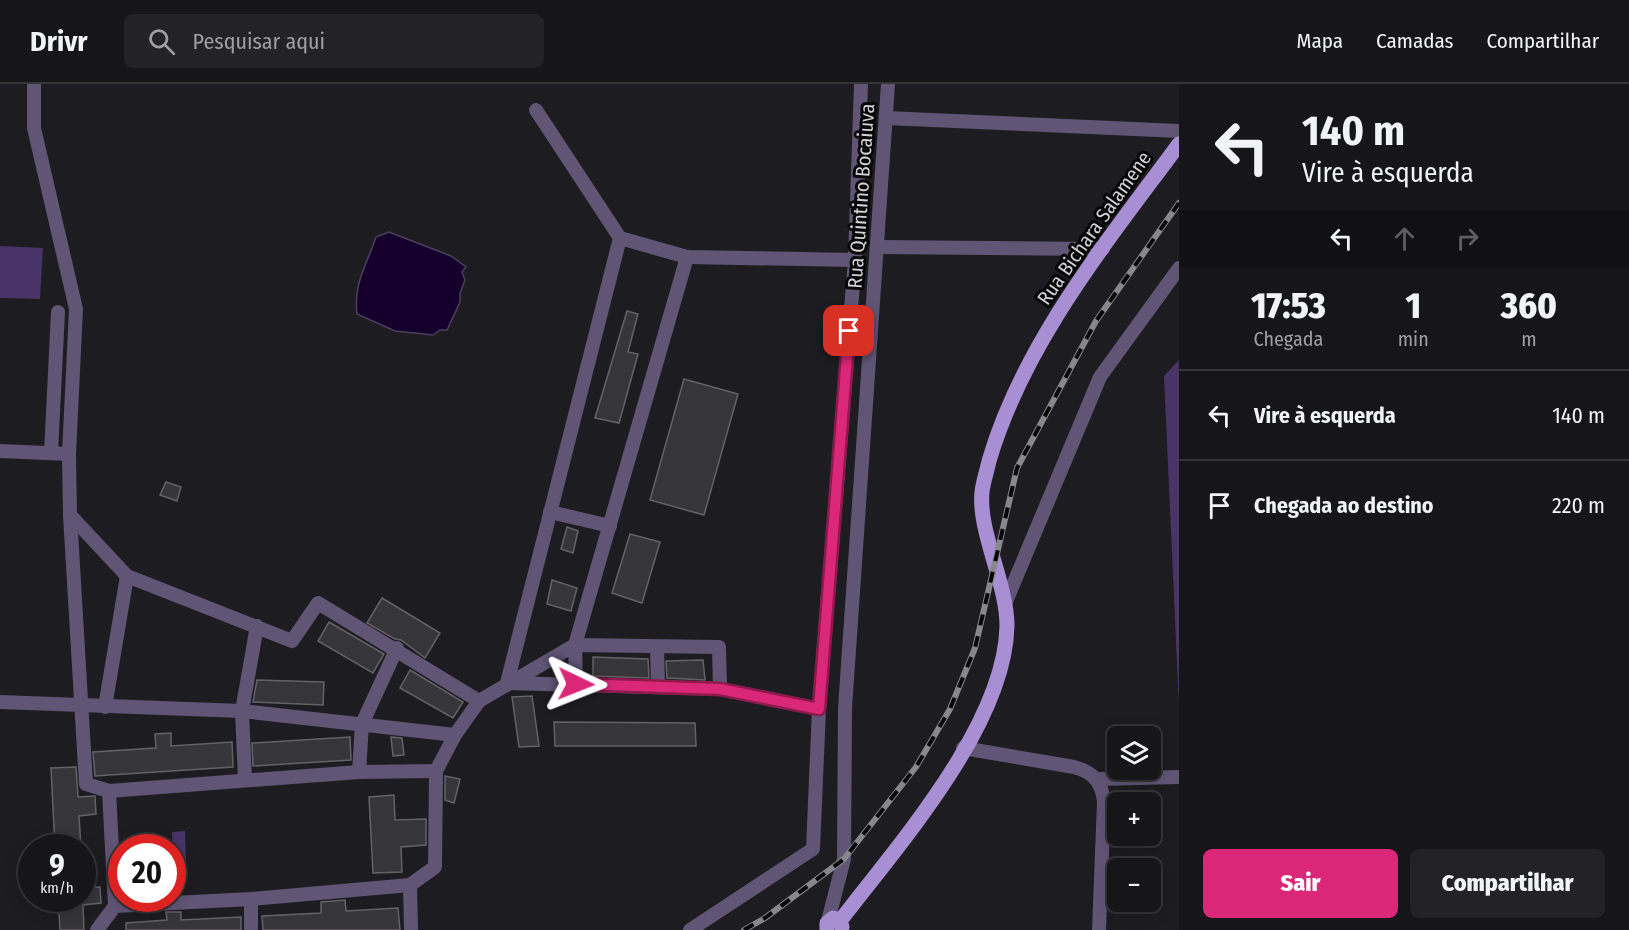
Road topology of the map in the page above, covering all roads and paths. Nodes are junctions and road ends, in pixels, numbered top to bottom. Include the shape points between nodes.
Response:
1 (34, 84) edge
2 (861, 84) edge
3 (888, 84) edge
4 (536, 110) dead end
5 (886, 118) junction
6 (1179, 131) edge
7 (1179, 144) edge
8 (620, 238) junction
9 (877, 247) junction
10 (1103, 249) junction
11 (687, 257) junction
12 (855, 260) junction
13 (1179, 268) edge
14 (58, 312) dead end
15 (0, 451) edge
16 (51, 453) junction
17 (69, 454) junction
18 (550, 512) junction
19 (70, 515) junction
20 (610, 526) junction
21 (127, 576) junction
22 (1005, 604) junction
23 (257, 626) junction
24 (575, 645) junction
25 (657, 647) junction
26 (397, 648) junction
27 (507, 683) junction
28 (576, 684) junction
29 (658, 687) junction
30 (720, 689) junction
31 (479, 701) junction
32 (0, 702) edge
33 (80, 704) junction
34 (105, 707) junction
35 (819, 709) junction
36 (242, 711) junction
37 (362, 724) junction
38 (455, 735) junction
39 (963, 748) junction
40 (436, 771) junction
41 (359, 772) junction
42 (1179, 777) edge
43 (1098, 779) junction
44 (244, 780) junction
45 (109, 791) junction
46 (111, 834) edge
47 (410, 885) junction
48 (251, 899) junction
49 (186, 902) edge
50 (111, 912) edge
51 (833, 926) edge
52 (98, 930) edge
53 (251, 930) edge
54 (411, 930) edge
55 (690, 930) edge
56 (1099, 930) edge

1 - 17 street via 34,128 76,309
2 - 12 street
3 - 5 street, Rua Quintino Bocaiuva
4 - 8 street
5 - 6 street
5 - 9 street, Rua Quintino Bocaiuva
7 - 10 main road, Rua Bichara Salamene
8 - 11 street
8 - 18 street
9 - 10 street
9 - 51 street, Rua Quintino Bocaiuva via 845,708 844,859
10 - 22 main road, Rua Bichara Salamene via 1072,290 1021,382 990,460 982,493 983,514
11 - 12 street
11 - 20 street
12 - 35 street
13 - 22 street via 1100,376
14 - 16 street
15 - 16 street
16 - 17 street
17 - 19 street
18 - 20 street
18 - 27 street
19 - 21 street
19 - 33 street
20 - 24 street
21 - 23 street
21 - 34 street
22 - 39 main road, Rua Bichara Salamene via 1004,658 993,696
23 - 26 street via 292,641 318,603
23 - 36 street
24 - 25 street
24 - 27 street
24 - 28 street
25 - 29 street
25 - 30 street via 719,647
26 - 31 street
26 - 37 street
27 - 28 street
27 - 31 street
28 - 29 street
29 - 30 street
30 - 35 street
31 - 38 street
32 - 33 street
33 - 34 street
33 - 45 street via 86,784
34 - 36 street
35 - 55 street via 813,849
36 - 37 street
36 - 44 street
37 - 38 street
37 - 41 street
38 - 40 street
39 - 43 street via 1074,767
39 - 51 main road, Rua Bichara Salamene via 939,791
40 - 41 street
40 - 47 street via 435,867
41 - 44 street
42 - 43 street
43 - 56 street via 1104,802
44 - 45 street
45 - 46 street
47 - 48 street
47 - 54 street
48 - 49 street
48 - 53 street
50 - 52 street

